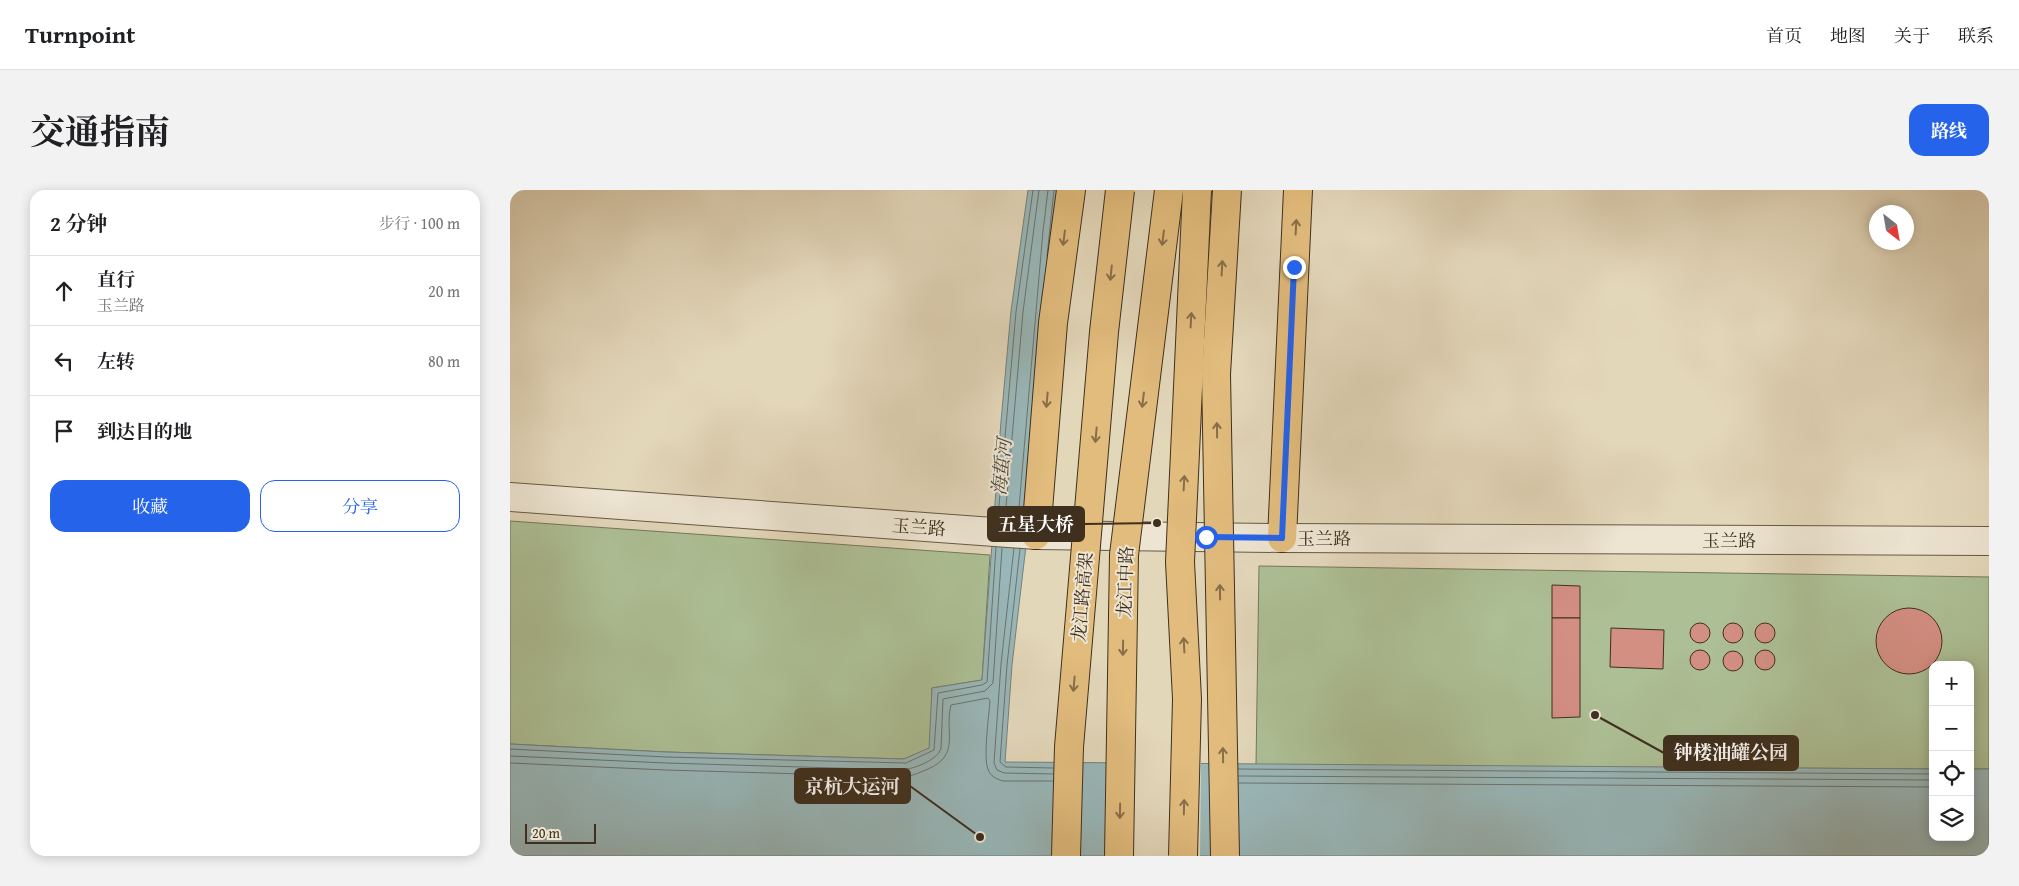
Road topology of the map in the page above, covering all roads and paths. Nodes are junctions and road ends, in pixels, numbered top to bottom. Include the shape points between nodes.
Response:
1 (1071, 190) edge
2 (1120, 190) edge
3 (1169, 190) edge
4 (1197, 190) edge
5 (1227, 190) edge
6 (1298, 190) edge
7 (510, 497) edge
8 (1033, 534) junction
9 (1282, 538) junction
10 (1989, 541) edge
11 (1066, 856) edge
12 (1119, 856) edge
13 (1183, 856) edge
14 (1225, 856) edge

1 -> 8 main road via 1053,324
2 -> 11 main road, 龙江路高架, bridge via 1104,332 1069,747
3 -> 12 main road, 龙江中路, bridge via 1124,555
13 -> 4 main road, bridge via 1187,699 1180,562
14 -> 5 main road, bridge via 1216,374
9 -> 6 main road
7 - 8 street, 玉兰路
8 - 9 street, 玉兰路
9 - 10 street, 玉兰路

